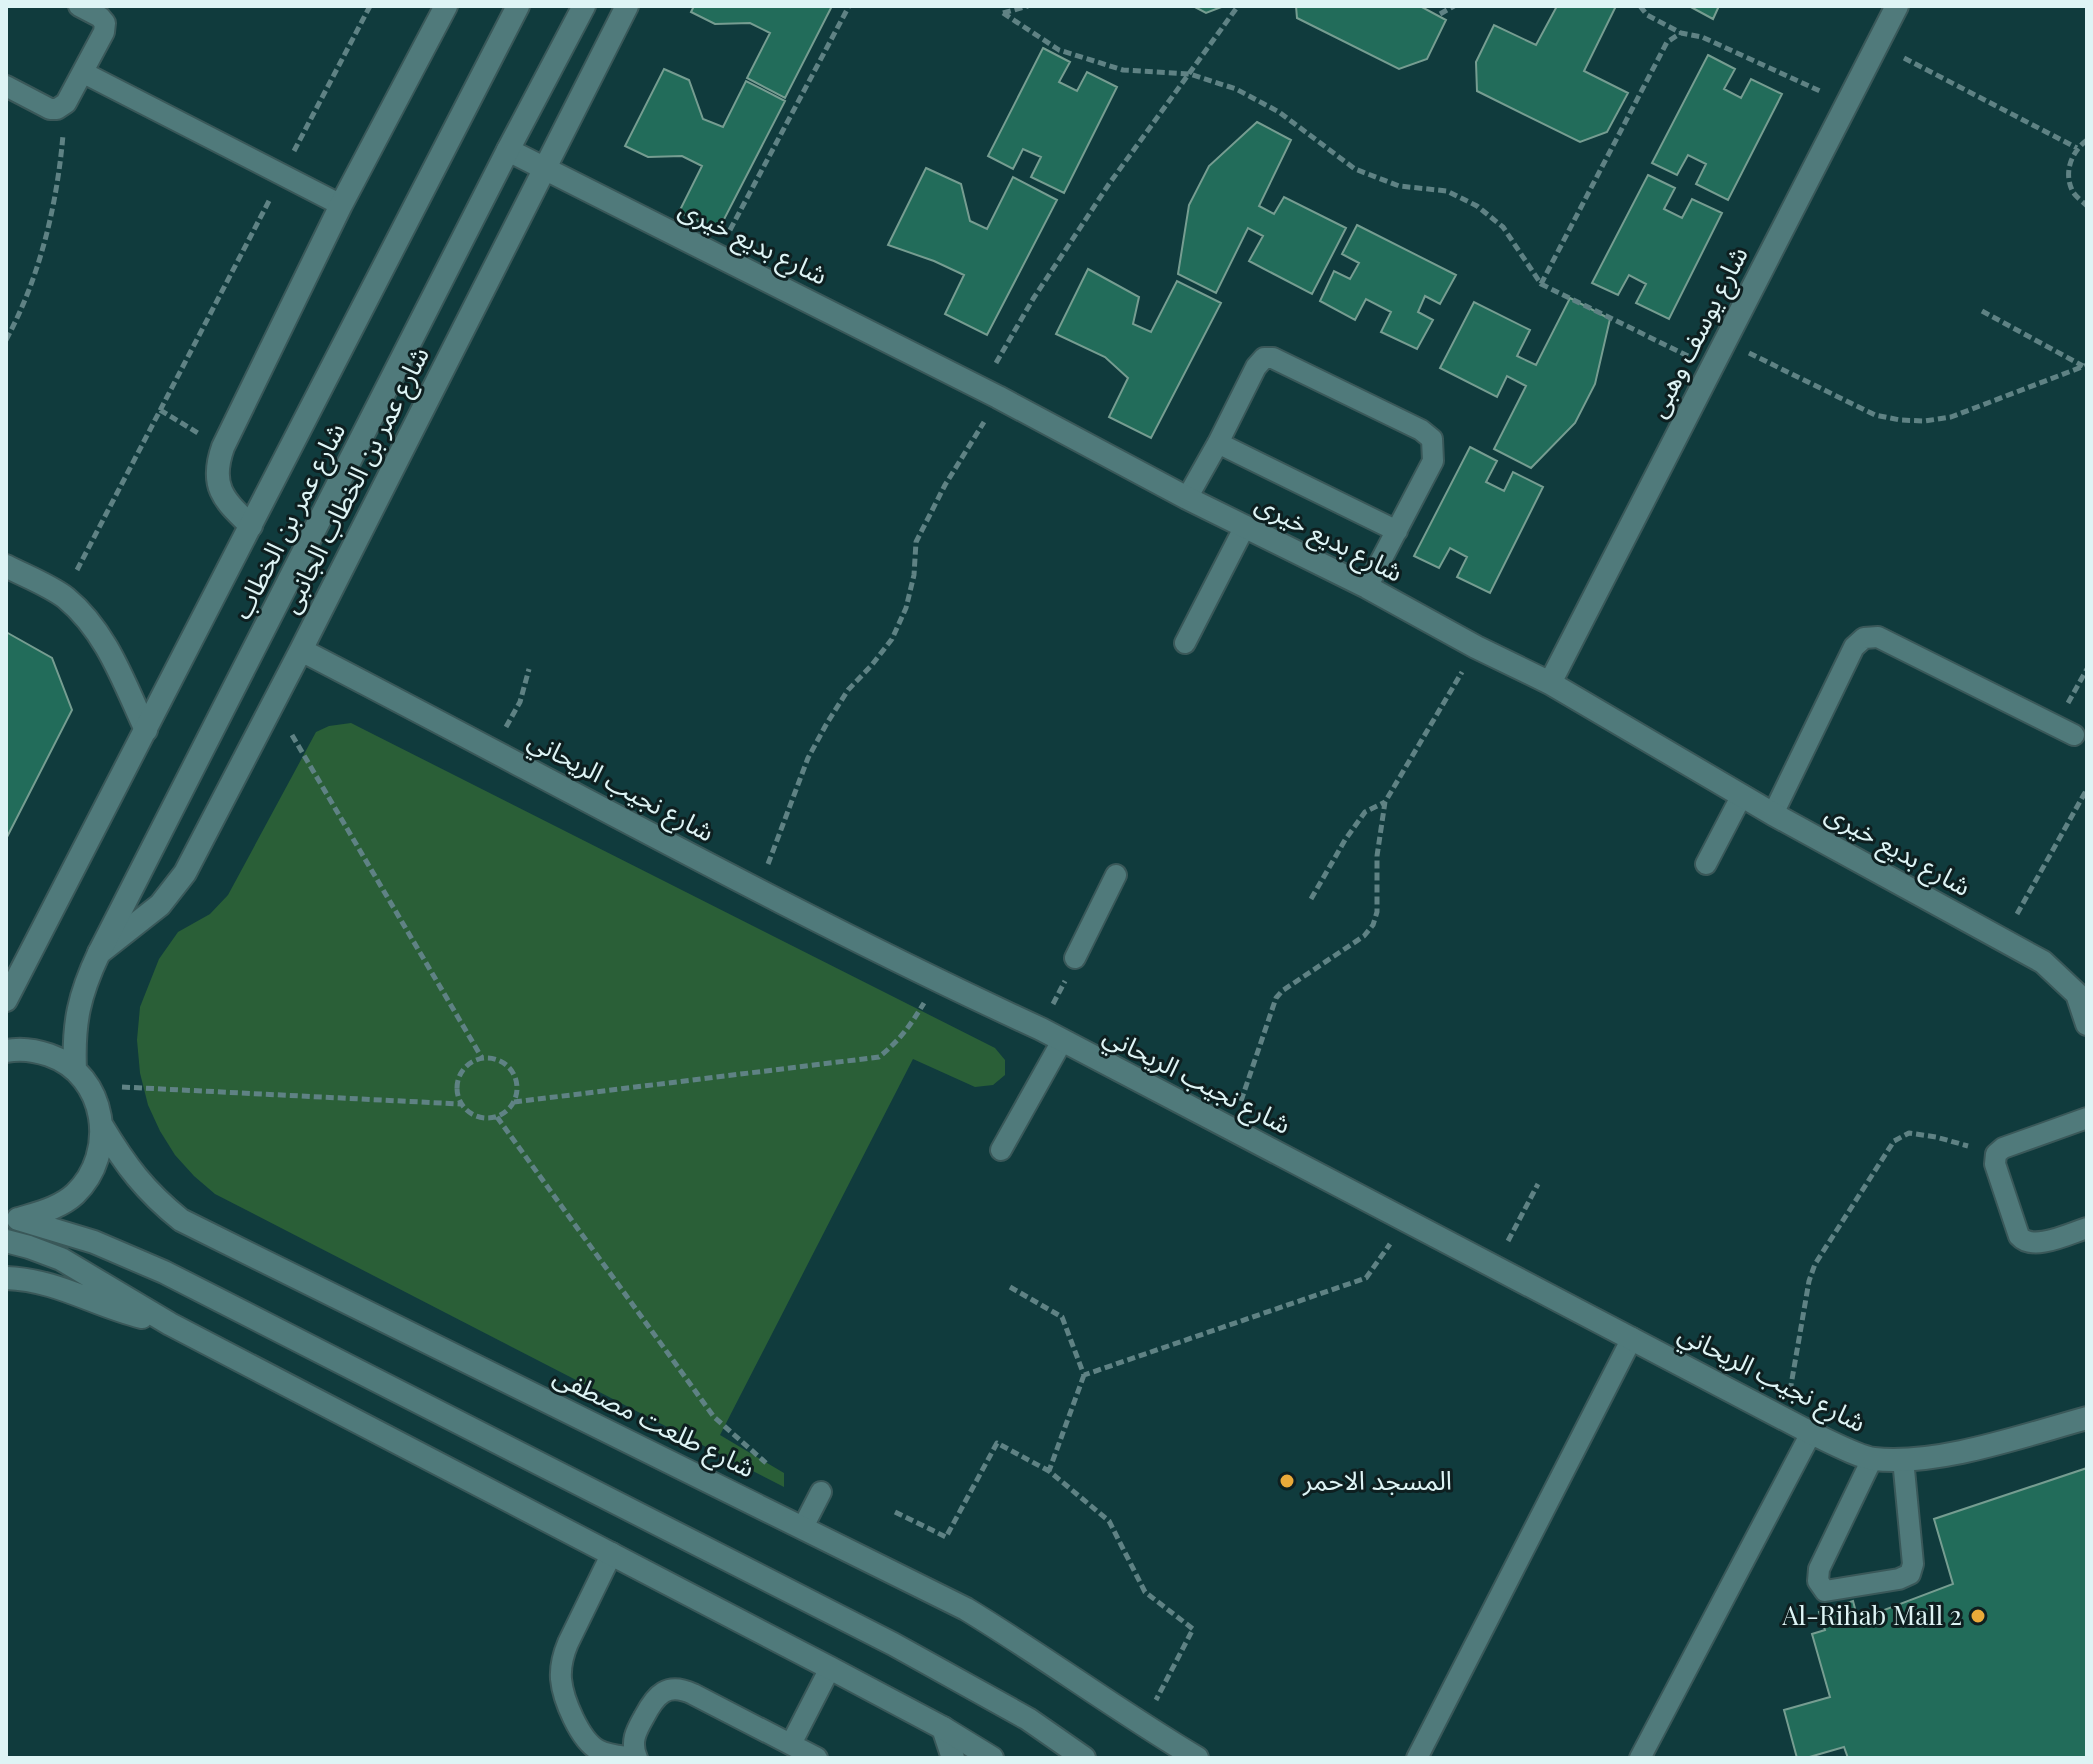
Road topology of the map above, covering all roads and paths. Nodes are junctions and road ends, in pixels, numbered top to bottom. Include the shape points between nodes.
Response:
1 (79, 6) edge
2 (370, 6) edge
3 (446, 6) edge
4 (518, 6) edge
5 (584, 6) edge
6 (627, 6) edge
7 (849, 6) edge
8 (1028, 6) edge
9 (1238, 6) edge
10 (1454, 6) edge
11 (1640, 6) edge
12 (1897, 6) edge
13 (1440, 14) dead end
14 (1681, 33) junction
15 (1877, 44) junction
16 (84, 73) junction
17 (1190, 74) junction
18 (6, 86) edge
19 (66, 103) junction
20 (1847, 103) junction
21 (2087, 140) edge
22 (2077, 148) junction
23 (508, 150) junction
24 (544, 168) junction
25 (282, 174) junction
26 (341, 205) junction
27 (2087, 206) edge
28 (717, 255) junction
29 (1541, 284) junction
30 (1982, 311) dead end
31 (6, 340) edge
32 (1725, 341) junction
33 (2085, 366) edge
34 (1711, 367) junction
35 (990, 393) junction
36 (160, 410) junction
37 (1218, 443) junction
38 (223, 447) junction
39 (1187, 498) junction
40 (251, 526) junction
41 (1245, 526) junction
42 (1397, 531) junction
43 (6, 566) edge
44 (1367, 587) junction
45 (64, 596) junction
46 (1185, 643) dead end
47 (1476, 647) junction
48 (301, 650) junction
49 (529, 669) dead end
50 (2087, 669) edge
51 (1550, 683) junction
52 (273, 703) junction
53 (146, 730) junction
54 (2065, 730) joint
55 (494, 750) junction
56 (2087, 789) edge
57 (1742, 795) junction
58 (1385, 802) junction
59 (1773, 814) junction
60 (1706, 864) dead end
61 (1116, 875) dead end
62 (758, 891) junction
63 (1311, 899) dead end
64 (2002, 939) junction
65 (99, 953) junction
66 (1075, 958) joint
67 (936, 981) junction
68 (2082, 992) edge
69 (6, 1000) edge
70 (2087, 1024) edge
71 (1041, 1029) junction
72 (1062, 1041) junction
73 (6, 1051) edge
74 (482, 1058) junction
75 (82, 1078) junction
76 (514, 1102) junction
77 (460, 1104) junction
78 (497, 1117) junction
79 (2087, 1118) edge
80 (102, 1126) junction
81 (1231, 1129) junction
82 (1001, 1150) dead end
83 (1996, 1154) junction
84 (1538, 1184) dead end
85 (1406, 1220) junction
86 (12, 1221) edge
87 (2087, 1228) edge
88 (6, 1241) edge
89 (1495, 1267) junction
90 (6, 1278) edge
91 (1010, 1287) dead end
92 (170, 1324) junction
93 (1632, 1338) junction
94 (1084, 1375) junction
95 (2087, 1418) edge
96 (1786, 1419) junction
97 (1811, 1433) junction
98 (1872, 1459) junction
99 (1903, 1459) junction
100 (766, 1463) dead end
101 (1049, 1471) junction
102 (821, 1492) dead end
103 (895, 1512) dead end
104 (803, 1527) junction
105 (612, 1553) junction
106 (830, 1668) junction
107 (1142, 1725) junction
108 (943, 1728) junction
109 (791, 1744) junction
110 (636, 1758) edge
111 (817, 1758) edge
112 (953, 1758) edge
113 (992, 1758) edge
114 (1084, 1758) edge
115 (1197, 1758) edge
116 (1417, 1758) edge
117 (1640, 1758) edge

1 - 16 lane via 105,23
2 - 25 path
3 - 26 street
4 - 40 street, شارع عمر بن الخطاب
5 - 23 street, شارع عمر بن الخطاب
6 - 24 street, شارع عمر بن الخطاب الجانبى
7 - 28 path
8 - 17 path via 1003,13 1059,50 1123,70
9 - 17 path
10 - 13 path
11 - 14 path
12 - 15 street, شارع يوسف وهبى
14 - 20 path via 1702,37
14 - 29 path via 1667,42
15 - 20 street, شارع يوسف وهبى
15 - 22 path
16 - 19 lane
16 - 25 lane
17 - 29 path via 1236,89 1279,112 1355,169 1399,186 1447,191 1477,206 1503,227
17 - 35 path via 1033,299
18 - 19 lane via 50,109
19 - 31 path via 59,178 42,250
20 - 32 street, شارع يوسف وهبى
21 - 22 path
22 - 27 path via 2068,169 2073,192
23 - 24 street, شارع بديع خيرى
23 - 65 street, شارع عمر بن الخطاب
24 - 28 street, شارع بديع خيرى
24 - 48 street, شارع عمر بن الخطاب الجانبى
25 - 26 lane
25 - 36 path
26 - 38 street
28 - 35 street, شارع بديع خيرى
29 - 34 path
30 - 33 path
32 - 33 path via 1875,415 1900,420 1951,417
32 - 34 street, شارع يوسف وهبى
34 - 51 street, شارع يوسف وهبى
35 - 39 street, شارع بديع خيرى
35 - 62 path via 963,459 916,542 906,608 892,639 848,690 808,758
36 - 38 path
36 - 45 path
37 - 39 lane
37 - 42 lane
37 - 42 lane via 1264,358 1421,430 1432,439 1433,461
38 - 40 street via 217,483 225,501
39 - 41 street, شارع بديع خيرى
40 - 53 street, شارع عمر بن الخطاب
41 - 44 street, شارع بديع خيرى
41 - 46 lane
42 - 44 lane
43 - 45 street
44 - 47 street, شارع بديع خيرى
45 - 53 street via 109,649
47 - 51 street, شارع بديع خيرى
47 - 58 path
48 - 52 street, شارع عمر بن الخطاب الجانبى
48 - 55 street, شارع نجيب الريحاني
49 - 55 path via 520,702
50 - 54 path
51 - 57 street, شارع بديع خيرى
52 - 65 street, شارع عمر بن الخطاب الجانبى via 185,873 160,905
52 - 74 path
53 - 69 street, شارع عمر بن الخطاب
54 - 59 lane via 1878,637 1864,638 1854,647
55 - 62 street, شارع نجيب الريحاني
56 - 64 path
57 - 59 street, شارع بديع خيرى
57 - 60 lane
58 - 63 path via 1365,812
58 - 81 path via 1373,925 1276,998
59 - 64 street, شارع بديع خيرى
61 - 66 lane
62 - 67 street, شارع نجيب الريحاني
64 - 68 street, شارع بديع خيرى
65 - 75 street, شارع عمر بن الخطاب via 76,1014 74,1042
66 - 71 path
67 - 71 street, شارع نجيب الريحاني
67 - 76 path via 909,1028 879,1057
68 - 70 street, شارع بديع خيرى
71 - 72 street, شارع نجيب الريحاني
72 - 81 street, شارع نجيب الريحاني
72 - 82 lane
73 - 75 street via 36,1051 57,1058
74 - 76 path via 499,1060 512,1070
74 - 77 path via 465,1067 456,1085
75 - 77 path
75 - 80 street, شارع عمر بن الخطاب via 98,1105
76 - 78 path
77 - 78 path via 483,1119
78 - 100 path via 714,1417
79 - 83 lane
80 - 86 street via 96,1164 74,1196
80 - 104 street, شارع طلعت مصطفى via 140,1183 181,1220
81 - 85 street, شارع نجيب الريحاني
83 - 87 lane via 2024,1243
83 - 96 path via 1909,1133 1894,1141 1815,1264
84 - 89 path
85 - 89 street, شارع نجيب الريحاني
85 - 94 path via 1366,1278
86 - 114 street via 94,1242 164,1272 893,1644 1028,1719
88 - 92 street via 61,1259
89 - 93 street, شارع نجيب الريحاني
90 - 92 street via 56,1285 107,1307
91 - 94 path via 1062,1317
92 - 105 street
93 - 96 street, شارع نجيب الريحاني
93 - 116 lane
94 - 101 path
95 - 99 street, شارع نجيب الريحاني via 1951,1454
96 - 97 street, شارع نجيب الريحاني
97 - 98 street, شارع نجيب الريحاني
97 - 117 lane
98 - 99 street, شارع نجيب الريحاني
98 - 99 lane via 1819,1569 1818,1581 1825,1591 1910,1574
101 - 103 path via 997,1443 946,1537
101 - 107 path via 1109,1521 1145,1592 1193,1629
102 - 104 lane
104 - 107 street, شارع طلعت مصطفى via 966,1609
105 - 106 street
105 - 110 lane via 563,1655 561,1681 588,1742 606,1753
106 - 108 street
106 - 109 lane
107 - 115 street, شارع طلعت مصطفى
108 - 112 street
108 - 113 street
109 - 110 lane via 673,1689 654,1698 635,1734
109 - 111 lane

